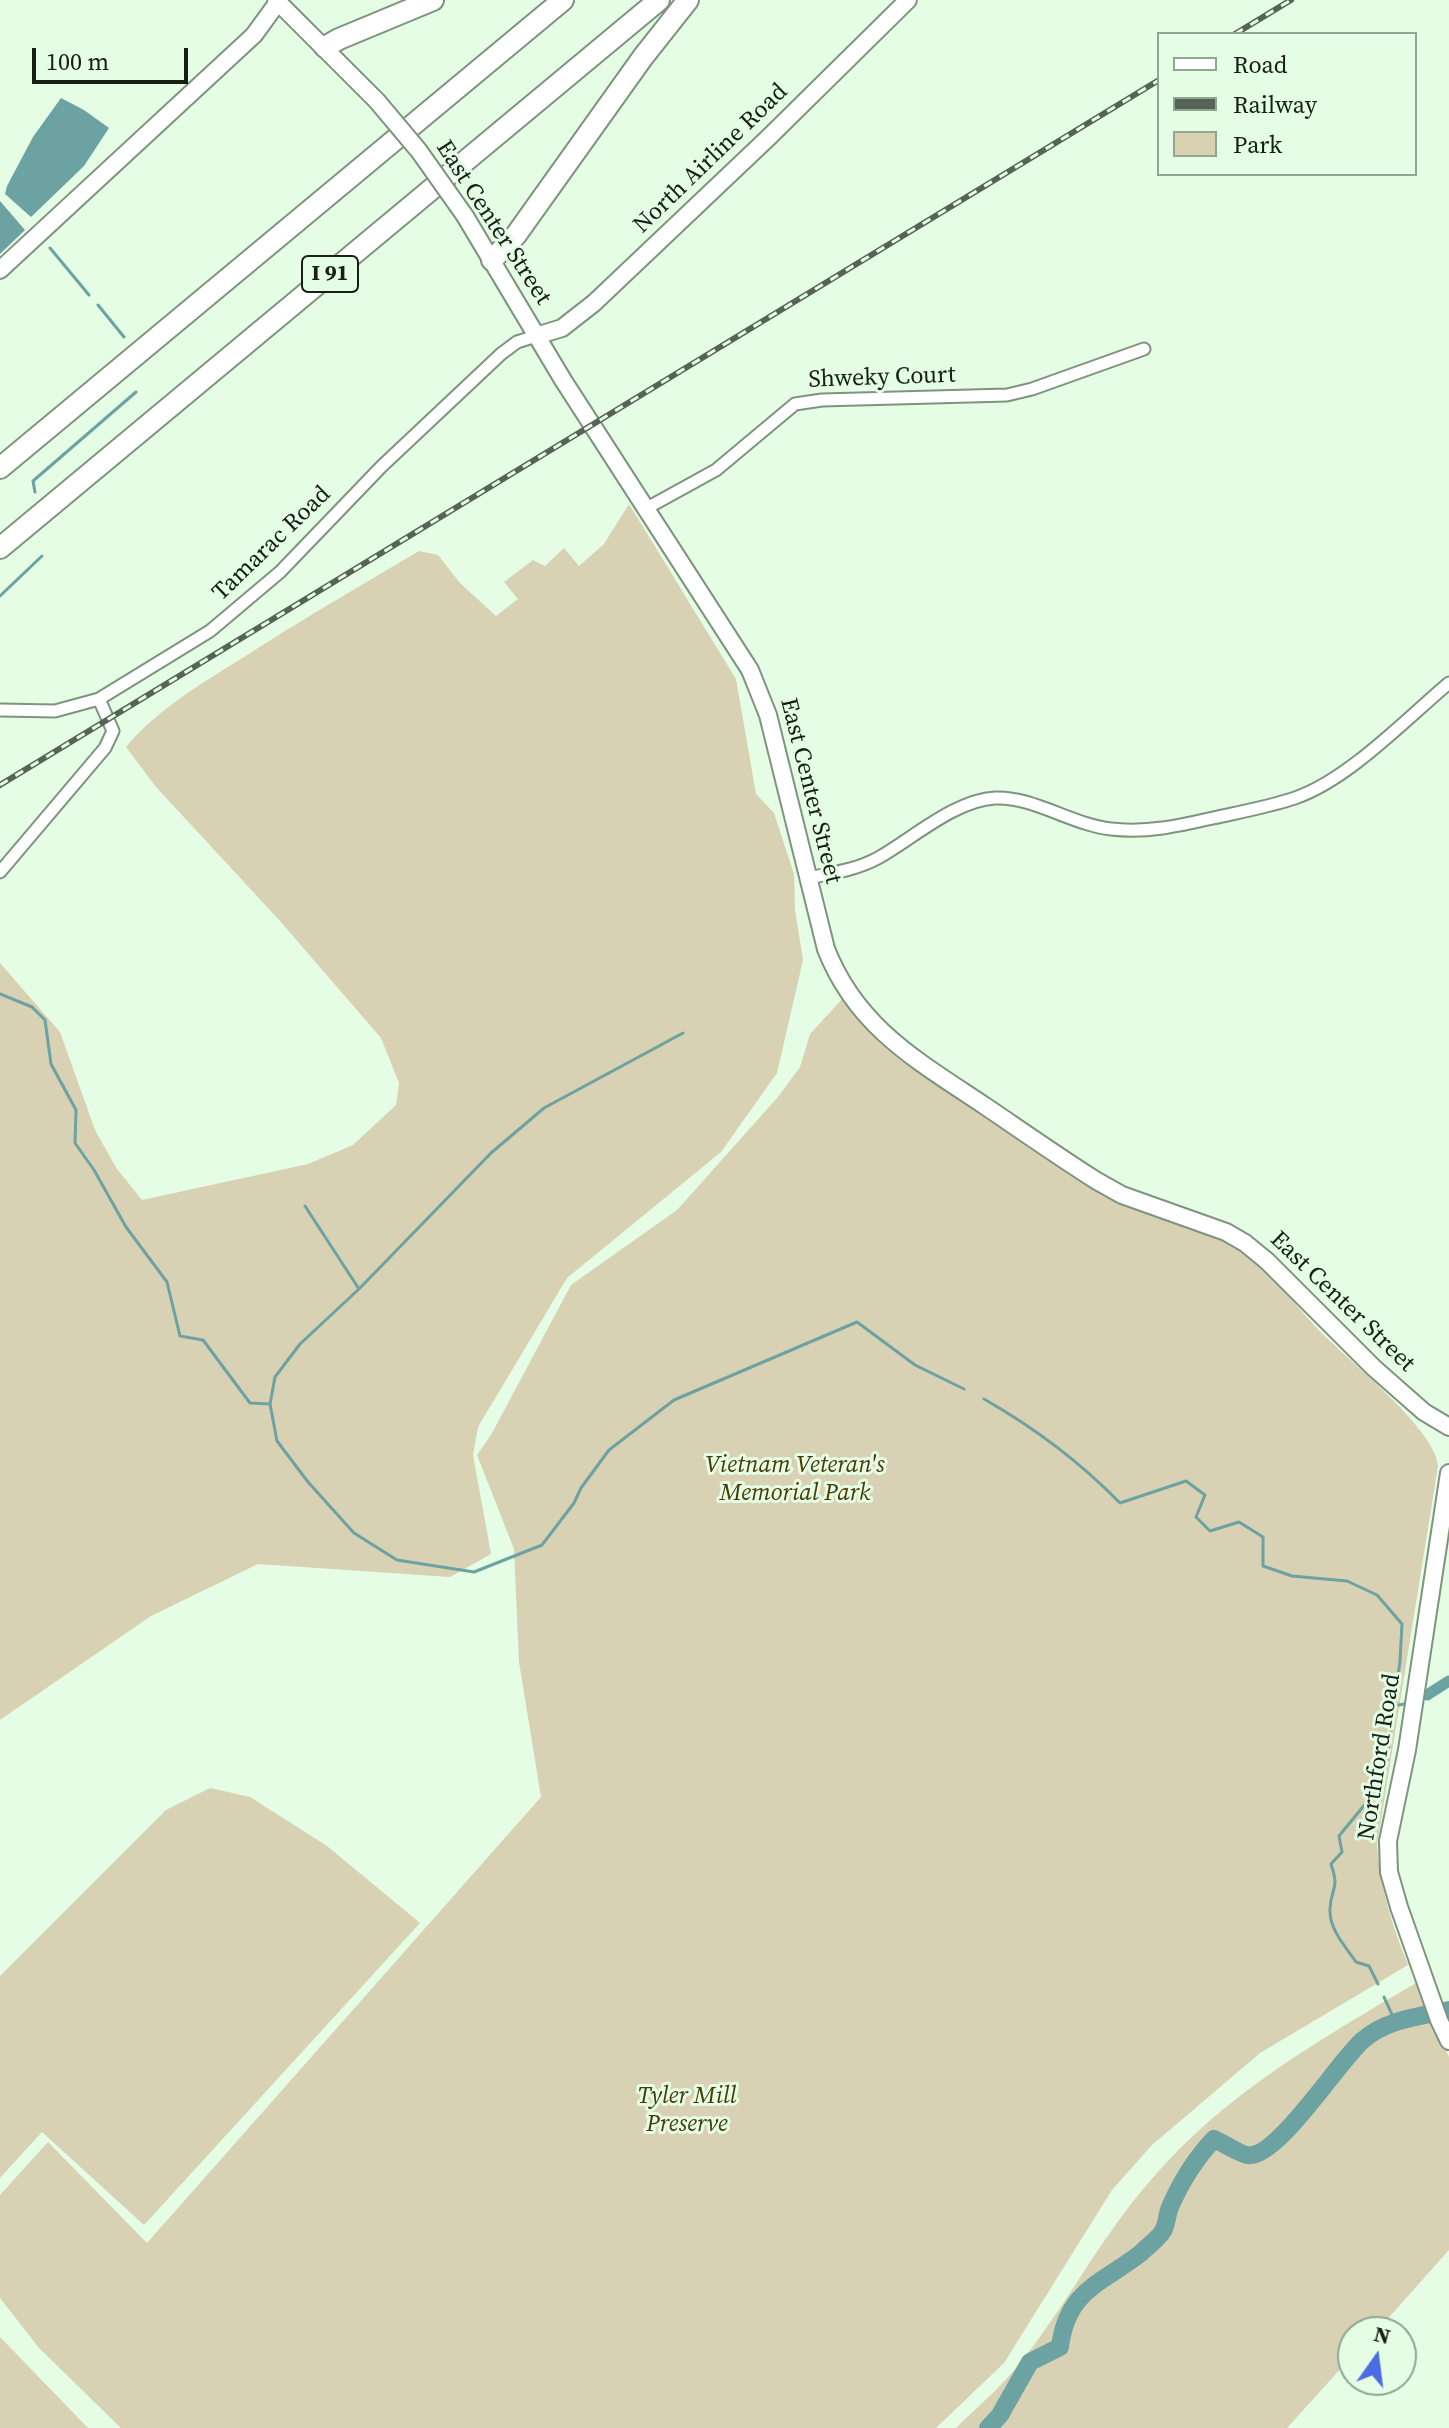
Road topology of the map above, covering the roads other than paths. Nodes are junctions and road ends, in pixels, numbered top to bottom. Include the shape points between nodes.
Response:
1 (433, 0) edge
2 (563, 0) edge
3 (659, 0) edge
4 (688, 0) edge
5 (908, 0) edge
6 (279, 1) edge
7 (325, 47) junction
8 (492, 260) junction
9 (0, 270) edge
10 (536, 336) junction
11 (1144, 349) dead end
12 (0, 468) edge
13 (647, 508) junction
14 (0, 548) edge
15 (1449, 683) edge
16 (99, 699) junction
17 (0, 710) edge
18 (0, 872) edge
19 (808, 878) junction
20 (1449, 1427) edge
21 (1449, 1473) edge
22 (1449, 2041) edge

1 - 7 highway
2 - 12 highway, I 91
3 - 14 highway, I 91
4 - 8 highway via 516,235
5 - 10 street, North Airline Road via 610,289 568,324
6 - 7 street, East Center Street
6 - 9 street via 254,35
7 - 8 street, East Center Street, bridge via 419,151
8 - 10 street, East Center Street
10 - 13 street, East Center Street
10 - 16 street, Tamarac Road via 501,354 232,616
11 - 13 street, Shweky Court via 1007,395 795,404 716,470
13 - 19 street, East Center Street via 736,645 760,692
15 - 19 street via 1352,765 1297,798 1138,832 1107,829 997,798 969,803 856,868
16 - 17 street, Tamarac Road via 55,711
16 - 18 street via 113,731 105,748
19 - 20 street, East Center Street via 833,966 857,1006 887,1038 1097,1181 1245,1243 1374,1368
21 - 22 street, Northford Road via 1388,1841 1389,1872

